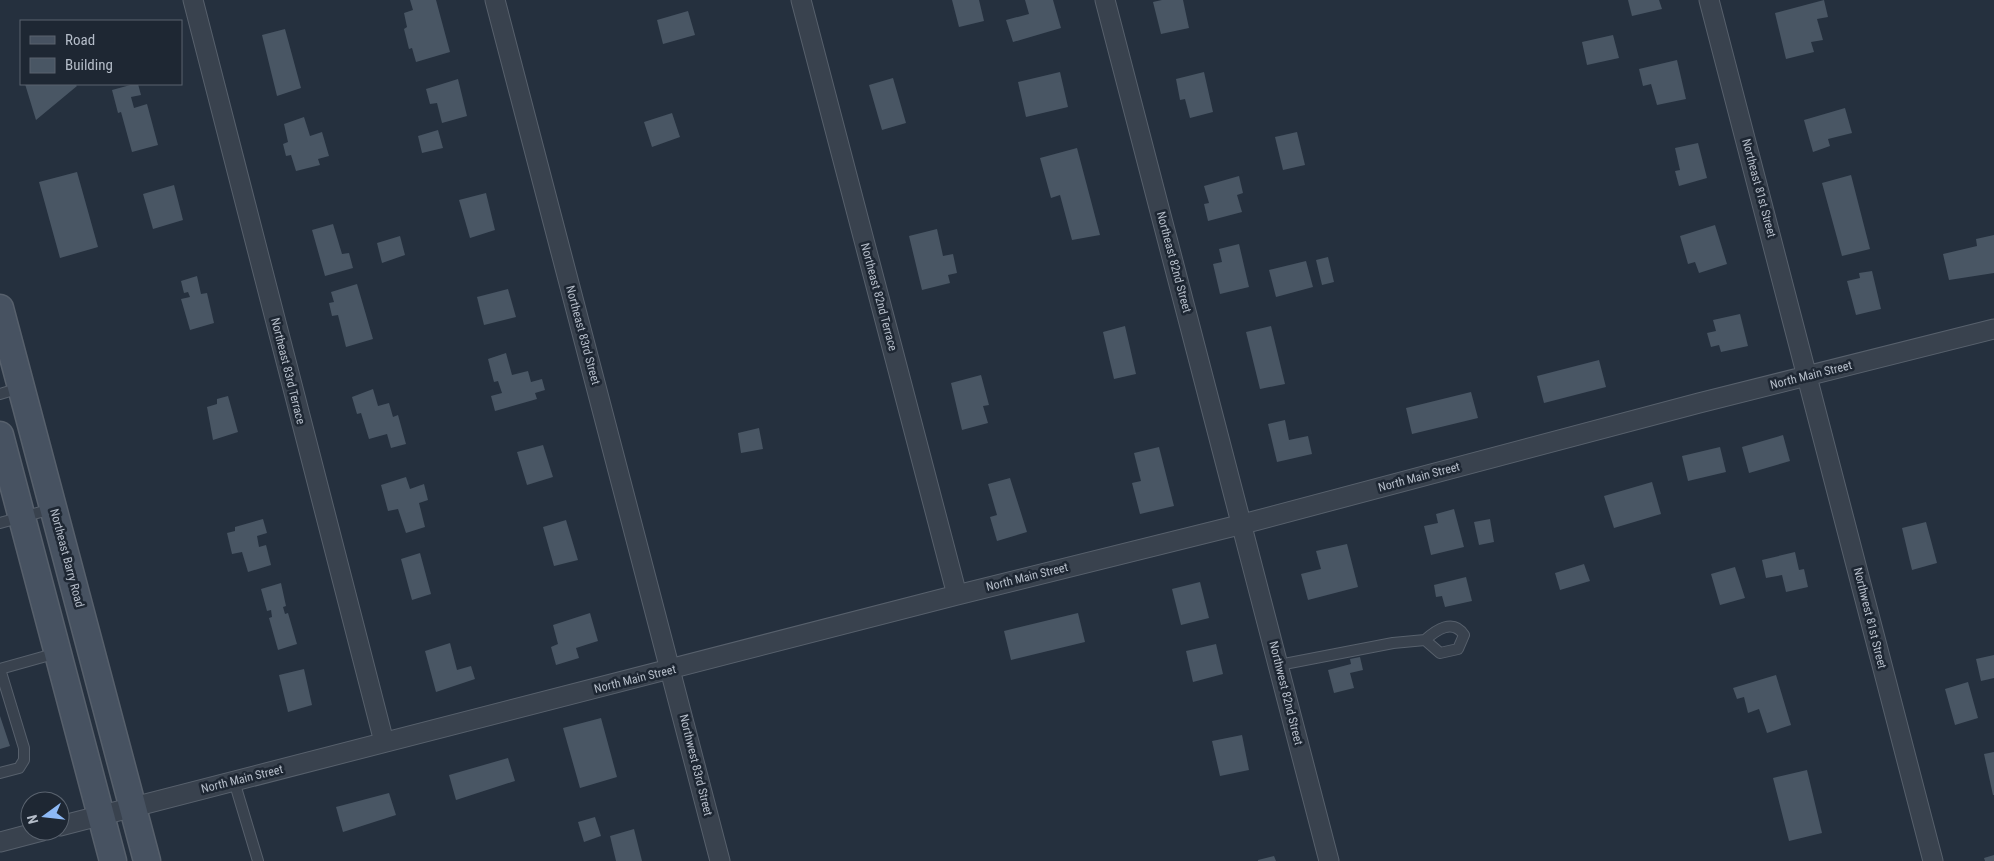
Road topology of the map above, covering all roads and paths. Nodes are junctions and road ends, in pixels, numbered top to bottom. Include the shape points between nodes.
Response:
1 (193, 0) edge
2 (495, 0) edge
3 (801, 0) edge
4 (1105, 0) edge
5 (1709, 0) edge
6 (0, 308) edge
7 (1994, 329) edge
8 (1808, 376) junction
9 (11, 391) edge
10 (0, 435) edge
11 (53, 508) junction
12 (11, 520) edge
13 (1243, 524) junction
14 (957, 595) junction
15 (1425, 640) dead end
16 (58, 652) junction
17 (1279, 665) junction
18 (0, 669) edge
19 (671, 670) junction
20 (384, 742) junction
21 (0, 773) edge
22 (234, 781) junction
23 (133, 808) junction
24 (102, 816) junction
25 (70, 824) edge
26 (20, 837) edge
27 (0, 842) edge
28 (113, 861) edge
29 (148, 861) edge
30 (258, 861) edge
31 (720, 861) edge
32 (1329, 861) edge
33 (1933, 861) edge

1 - 20 street, Northeast 83rd Terrace
2 - 19 street, Northeast 83rd Street
3 - 14 street, Northeast 82nd Terrace
4 - 13 street, Northeast 82nd Street
5 - 8 street, Northeast 81st Street
6 - 9 main road, Northeast Barry Road
7 - 8 street, North Main Street
8 - 13 street, North Main Street
8 - 33 street, Northwest 81st Street
9 - 11 main road, Northeast Barry Road
10 - 12 main road
11 - 12 lane
11 - 23 main road, Northeast Barry Road
12 - 16 main road
13 - 14 street, North Main Street
13 - 17 street, Northwest 82nd Street
14 - 19 street, North Main Street
15 - 17 lane
16 - 18 lane
16 - 24 main road
17 - 32 street, Northwest 82nd Street
18 - 21 lane via 24,748 24,760 19,768
19 - 20 street, North Main Street
19 - 31 street, Northwest 83rd Street
20 - 22 street, North Main Street
22 - 23 street, North Main Street
22 - 30 lane
23 - 24 street, North Main Street
23 - 29 main road, Northeast Barry Road
24 - 25 street, North Main Street
24 - 28 main road
26 - 27 street

